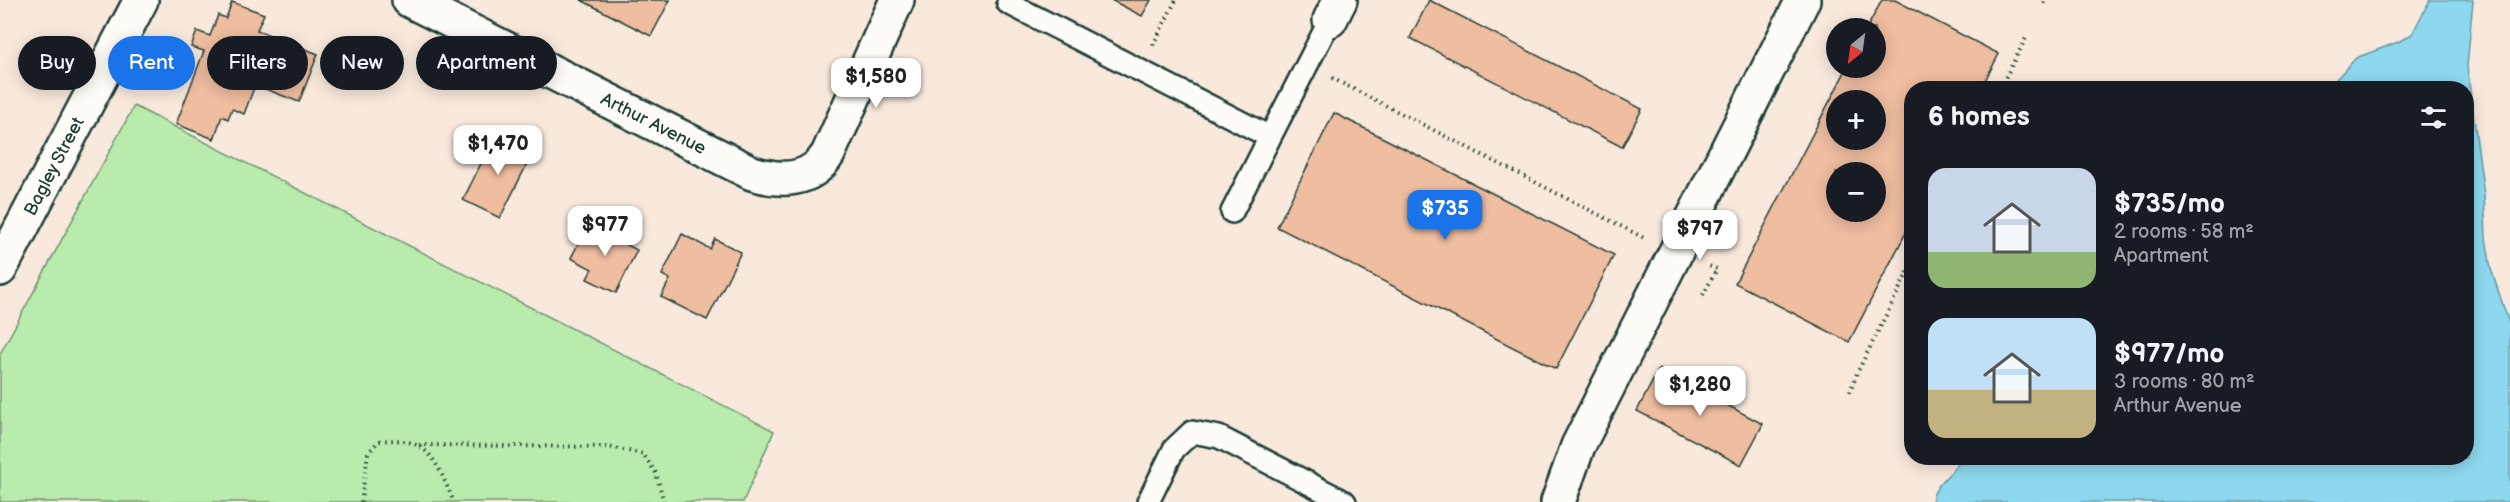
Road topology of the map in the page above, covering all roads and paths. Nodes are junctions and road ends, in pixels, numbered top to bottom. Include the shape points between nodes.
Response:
1 (141, 0) edge
2 (409, 0) edge
3 (897, 0) edge
4 (1176, 0) edge
5 (1803, 0) edge
6 (1008, 3) dead end
7 (1335, 10) edge
8 (2027, 36) dead end
9 (1149, 54) dead end
10 (1324, 74) dead end
11 (2004, 81) edge
12 (1270, 136) junction
13 (1232, 212) dead end
14 (1650, 240) dead end
15 (1696, 261) dead end
16 (0, 269) edge
17 (1904, 280) edge
18 (1703, 295) dead end
19 (1850, 392) dead end
20 (419, 445) junction
21 (361, 502) edge
22 (454, 502) edge
23 (664, 502) edge
24 (1148, 502) edge
25 (1345, 502) edge
26 (1558, 502) edge

1 - 16 street, Bagley Street
2 - 3 street, Arthur Avenue via 752,172 777,179 807,175 828,154
4 - 9 path
5 - 26 street via 1578,446
6 - 12 lane
7 - 12 lane
8 - 11 path
10 - 14 path
12 - 13 lane
15 - 18 path via 1717,269
17 - 19 path
20 - 21 path via 398,439 379,441 368,453
20 - 22 path via 436,462
20 - 23 path via 609,447 643,454 657,473
24 - 25 lane via 1174,449 1192,432 1219,437

